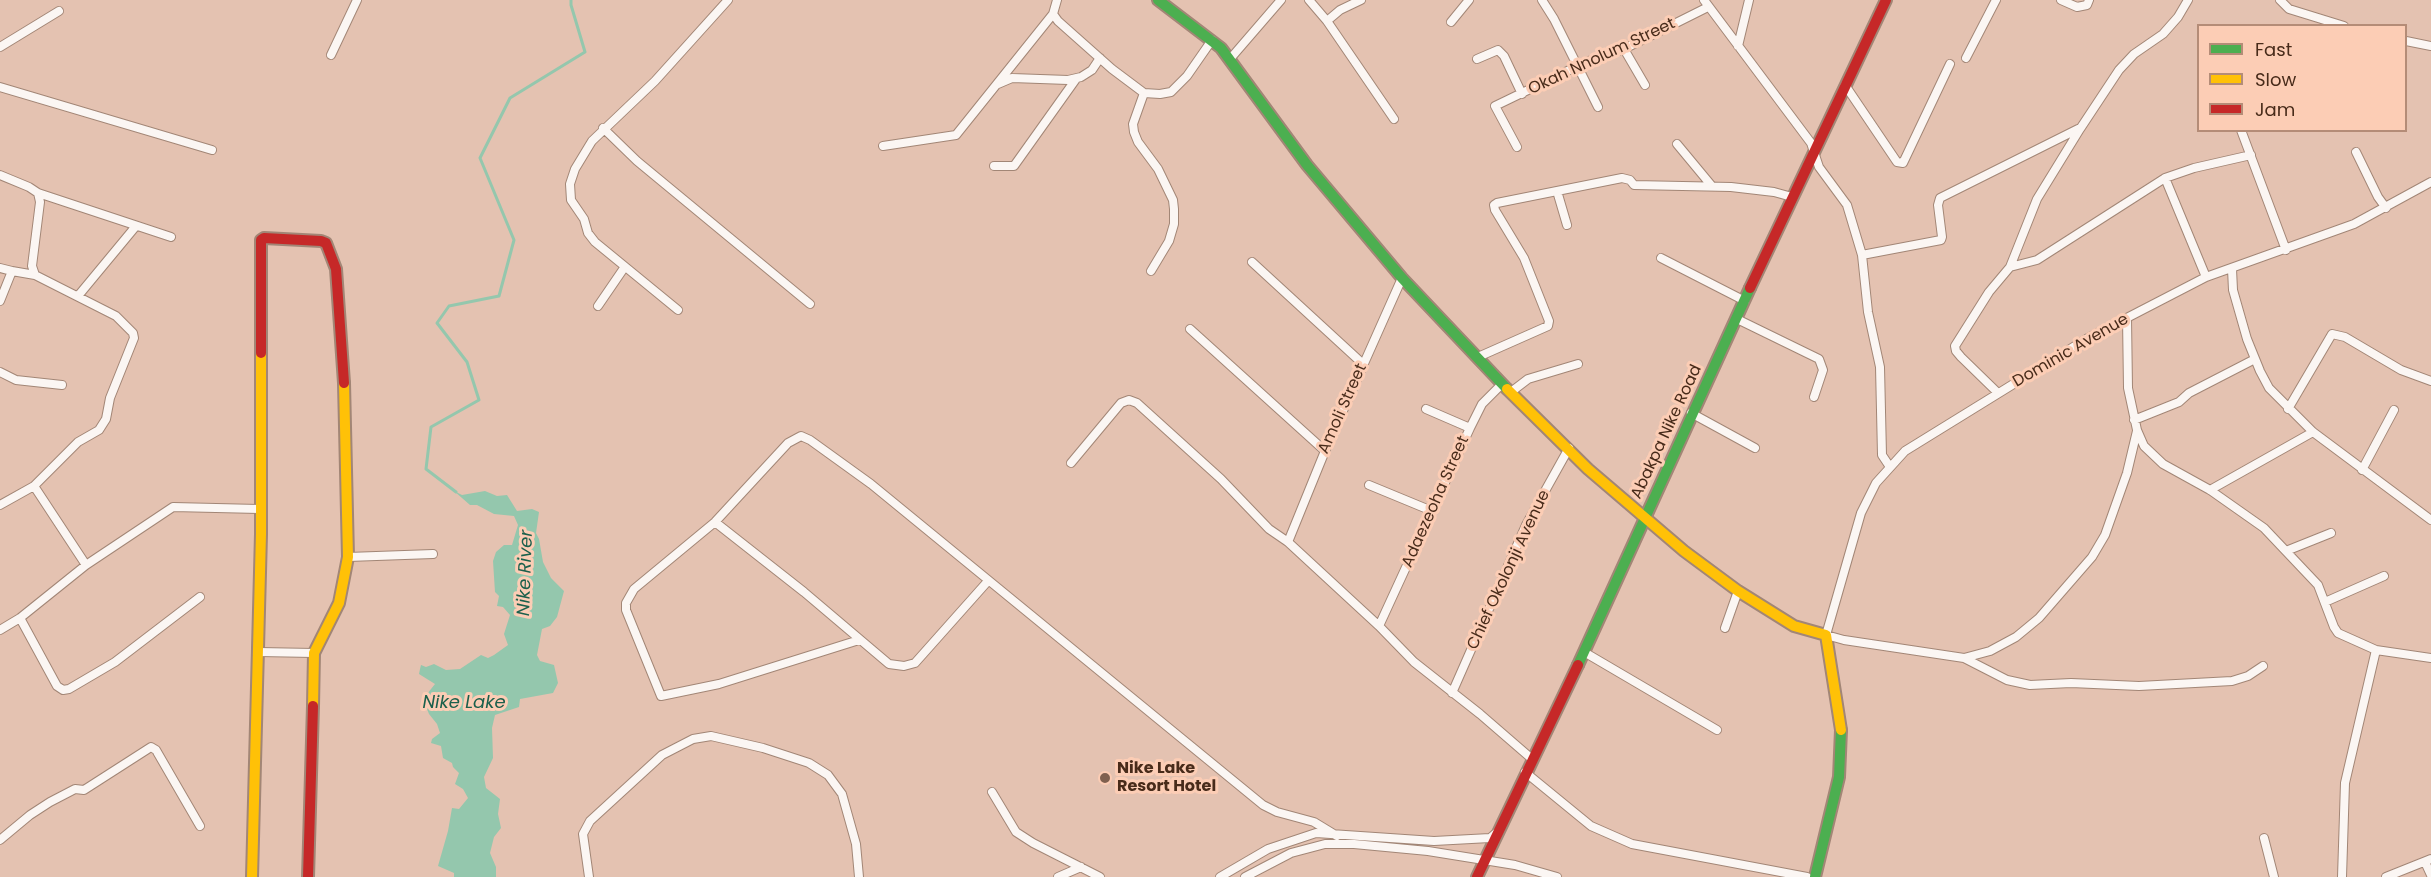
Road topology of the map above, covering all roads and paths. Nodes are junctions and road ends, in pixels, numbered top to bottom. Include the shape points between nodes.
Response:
1 (357, 0) edge
2 (728, 0) edge
3 (1058, 0) edge
4 (1158, 0) edge
5 (1281, 0) edge
6 (1309, 0) edge
7 (1361, 0) edge
8 (1469, 0) edge
9 (1542, 0) edge
10 (1749, 0) edge
11 (1886, 0) edge
12 (1996, 0) edge
13 (2061, 0) edge
14 (2089, 0) edge
15 (2188, 0) edge
16 (2280, 0) edge
17 (1706, 3) edge
18 (59, 11) dead end
19 (1053, 14) junction
20 (1327, 21) junction
21 (1451, 22) dead end
22 (2338, 24) edge
23 (1212, 40) junction
24 (2407, 41) edge
25 (1738, 46) junction
26 (2431, 46) edge
27 (0, 47) edge
28 (1624, 49) junction
29 (331, 55) dead end
30 (1100, 58) junction
31 (1966, 58) dead end
32 (1230, 59) junction
33 (1478, 59) dead end
34 (1950, 64) dead end
35 (1577, 67) junction
36 (1076, 79) junction
37 (996, 85) junction
38 (1645, 85) dead end
39 (1845, 85) junction
40 (0, 87) edge
41 (1144, 93) junction
42 (1522, 94) junction
43 (1598, 107) dead end
44 (1394, 119) dead end
45 (603, 128) junction
46 (2080, 129) junction
47 (2242, 132) edge
48 (1677, 144) dead end
49 (883, 146) dead end
50 (1518, 147) dead end
51 (212, 150) dead end
52 (2356, 152) dead end
53 (1813, 154) junction
54 (2251, 155) junction
55 (994, 166) dead end
56 (0, 175) edge
57 (2165, 178) junction
58 (2431, 182) edge
59 (1711, 186) junction
60 (1557, 191) junction
61 (38, 193) junction
62 (1792, 197) junction
63 (2386, 208) junction
64 (1567, 225) dead end
65 (136, 226) junction
66 (171, 237) dead end
67 (2286, 250) junction
68 (1862, 255) junction
69 (1661, 258) dead end
70 (1252, 262) dead end
71 (2010, 267) junction
72 (0, 268) edge
73 (624, 268) junction
74 (2232, 269) junction
75 (1151, 270) dead end
76 (12, 271) junction
77 (35, 275) junction
78 (2206, 277) junction
79 (1402, 278) junction
80 (78, 296) junction
81 (0, 301) edge
82 (1745, 301) junction
83 (810, 303) dead end
84 (598, 306) dead end
85 (678, 310) dead end
86 (2127, 318) junction
87 (1737, 319) junction
88 (1190, 329) dead end
89 (1478, 357) junction
90 (2255, 359) junction
91 (1364, 364) junction
92 (1578, 364) dead end
93 (0, 372) edge
94 (2431, 381) edge
95 (1502, 384) junction
96 (62, 385) dead end
97 (1511, 392) junction
98 (1998, 393) junction
99 (1814, 397) dead end
100 (1426, 409) dead end
101 (2288, 409) junction
102 (2394, 410) dead end
103 (1691, 413) junction
104 (2134, 420) junction
105 (1470, 428) junction
106 (2137, 430) junction
107 (2313, 432) junction
108 (1569, 448) junction
109 (1755, 448) dead end
110 (1325, 451) junction
111 (1071, 463) dead end
112 (1890, 467) junction
113 (2362, 470) junction
114 (1369, 485) dead end
115 (34, 486) junction
116 (2210, 490) junction
117 (0, 505) edge
118 (259, 509) junction
119 (1432, 512) junction
120 (1644, 516) junction
121 (2431, 520) edge
122 (715, 522) junction
123 (2331, 533) dead end
124 (1288, 542) junction
125 (2286, 551) junction
126 (434, 554) dead end
127 (348, 557) junction
128 (86, 565) junction
129 (2384, 576) dead end
130 (988, 581) junction
131 (1738, 591) junction
132 (200, 597) dead end
133 (2325, 602) junction
134 (20, 618) junction
135 (1379, 626) junction
136 (1725, 628) dead end
137 (0, 630) edge
138 (1826, 635) junction
139 (859, 640) junction
140 (2376, 650) junction
141 (259, 652) junction
142 (1584, 652) junction
143 (314, 653) junction
144 (1964, 658) junction
145 (2431, 658) edge
146 (2263, 666) dead end
147 (1452, 693) junction
148 (1717, 730) dead end
149 (1532, 759) junction
150 (1525, 772) junction
151 (992, 792) dead end
152 (200, 826) dead end
153 (1337, 836) junction
154 (2264, 838) dead end
155 (0, 840) edge
156 (2428, 860) edge
157 (1485, 861) junction
158 (1081, 867) junction
159 (2431, 875) edge
160 (252, 877) edge
161 (308, 877) edge
162 (589, 877) edge
163 (859, 877) edge
164 (1058, 877) edge
165 (1100, 877) edge
166 (1220, 877) edge
167 (1245, 877) edge
168 (1477, 877) edge
169 (1557, 877) edge
170 (1807, 877) edge
171 (1815, 877) edge
172 (2274, 877) edge
173 (2342, 877) edge
174 (2386, 877) edge

1 - 29 street
2 - 45 street via 655,81
3 - 19 street
4 - 23 main road
5 - 32 street
6 - 20 street
7 - 20 street
8 - 21 street
9 - 35 street
10 - 25 street
11 - 39 main road, Abakpa Nike Road
12 - 31 street
13 - 14 street via 2077,7 2087,5
15 - 46 street via 2163,34 2119,70
16 - 22 street via 2289,9
17 - 25 street
17 - 28 street, Okah Nnolum Street
18 - 27 street
19 - 30 street
19 - 37 street
20 - 44 street
23 - 32 main road
23 - 41 street via 1171,92
24 - 26 street
25 - 53 street via 1806,136
28 - 35 street, Okah Nnolum Street
28 - 38 street
30 - 36 street via 1089,73
30 - 41 street
32 - 79 main road via 1307,165
33 - 42 street via 1498,50
34 - 39 street via 1903,163 1897,162
35 - 42 street, Okah Nnolum Street
35 - 43 street
36 - 37 street via 1012,78
36 - 55 street via 1014,166
37 - 49 street via 956,135
39 - 53 main road, Abakpa Nike Road
40 - 51 street
41 - 75 street via 1134,132 1158,169 1174,208 1169,241
42 - 50 street, Okah Nnolum Street via 1495,106
45 - 73 street via 583,152 570,194 595,242
45 - 83 street via 637,161
46 - 68 street via 1941,198 1941,240
46 - 71 street via 2037,199
47 - 54 street
48 - 59 street
52 - 63 street
53 - 62 main road, Abakpa Nike Road
53 - 68 street via 1847,205
54 - 57 street
54 - 67 street
56 - 61 street
57 - 71 street via 2037,261
57 - 78 street
58 - 63 street, Dominic Avenue
59 - 60 street via 1634,185 1622,178
59 - 62 street
60 - 64 street
60 - 89 street via 1494,205 1524,258 1549,321 1548,326
61 - 65 street
61 - 77 street via 32,266
62 - 82 main road, Abakpa Nike Road
63 - 67 street, Dominic Avenue
65 - 66 street
65 - 80 street
67 - 74 street, Dominic Avenue
68 - 112 street via 1868,312 1880,367 1882,455
69 - 82 street
70 - 91 street
71 - 98 street via 1955,346
72 - 76 street
73 - 84 street
73 - 85 street
74 - 78 street, Dominic Avenue
74 - 90 street via 2233,291
76 - 77 street
76 - 81 street
77 - 80 street
78 - 86 street, Dominic Avenue
79 - 89 main road
79 - 91 street, Amoli Street
80 - 115 street via 116,316 134,338 99,430 78,442
82 - 87 main road, Abakpa Nike Road
86 - 98 street, Dominic Avenue
86 - 104 street via 2128,388
87 - 99 street via 1819,359 1823,370
87 - 103 main road, Abakpa Nike Road
88 - 110 street
89 - 95 main road
90 - 101 street via 2269,388
90 - 104 street via 2179,402
91 - 110 street, Amoli Street
92 - 97 street via 1528,379
93 - 96 street via 16,380
94 - 101 street via 2332,334
95 - 97 main road
95 - 105 street, Adaezeoha Street via 1482,404
97 - 108 main road
98 - 112 street, Dominic Avenue via 1922,440
100 - 105 street
101 - 107 street
102 - 113 street
103 - 109 street
103 - 120 main road, Abakpa Nike Road
104 - 106 street
105 - 119 street, Adaezeoha Street
106 - 116 street via 2144,447 2163,464
106 - 144 street via 2127,473 2105,535 2092,557 2039,618 2016,637 1990,651
107 - 113 street
107 - 116 street
108 - 120 main road
108 - 147 street, Chief Okolonji Avenue via 1526,525
110 - 124 street, Amoli Street
111 - 124 street via 1121,403 1129,400 1137,403 1213,471 1269,529
112 - 138 street, Dominic Avenue via 1876,483 1861,513
113 - 121 street
114 - 119 street
115 - 117 street
115 - 128 street
116 - 125 street via 2264,528
118 - 127 main road via 261,240 321,241 329,247 336,268 340,310
118 - 128 street via 173,507
118 - 141 main road
119 - 135 street, Adaezeoha Street
120 - 131 main road
120 - 142 main road, Abakpa Nike Road
122 - 130 street via 788,443 801,436 871,484
122 - 139 street
122 - 139 street via 634,589 626,603 661,696 719,684
123 - 125 street
124 - 135 street
125 - 133 street via 2318,585
126 - 127 street
127 - 143 main road via 339,603
128 - 134 street
129 - 133 street
130 - 139 street via 915,663 889,664
130 - 153 street via 1263,805 1314,822
131 - 136 street
131 - 138 main road via 1794,626
132 - 134 street via 115,662 63,690 57,686
133 - 140 street via 2338,633
134 - 137 street
135 - 147 street
138 - 144 street
138 - 171 main road via 1841,745 1839,777
140 - 145 street
140 - 173 street via 2345,783
141 - 143 street
141 - 160 main road
142 - 148 street
142 - 149 main road, Abakpa Nike Road
143 - 161 main road
144 - 146 street via 2007,680 2030,685 2139,686 2232,681
147 - 149 street
149 - 150 main road, Abakpa Nike Road
149 - 153 street via 1492,837 1434,841
150 - 157 main road, Abakpa Nike Road
150 - 170 street via 1591,826 1632,843
151 - 158 street via 1016,832
152 - 155 street via 151,747 84,790 75,789 50,802
153 - 166 street via 1316,833 1289,841
154 - 172 street
156 - 159 street
156 - 174 street
157 - 167 street via 1428,851 1324,844 1291,853
157 - 168 main road, Abakpa Nike Road
157 - 169 street
158 - 164 street
158 - 165 street
162 - 163 street via 583,834 590,820 662,755 693,739 711,736 809,763 828,775 842,794 856,844

